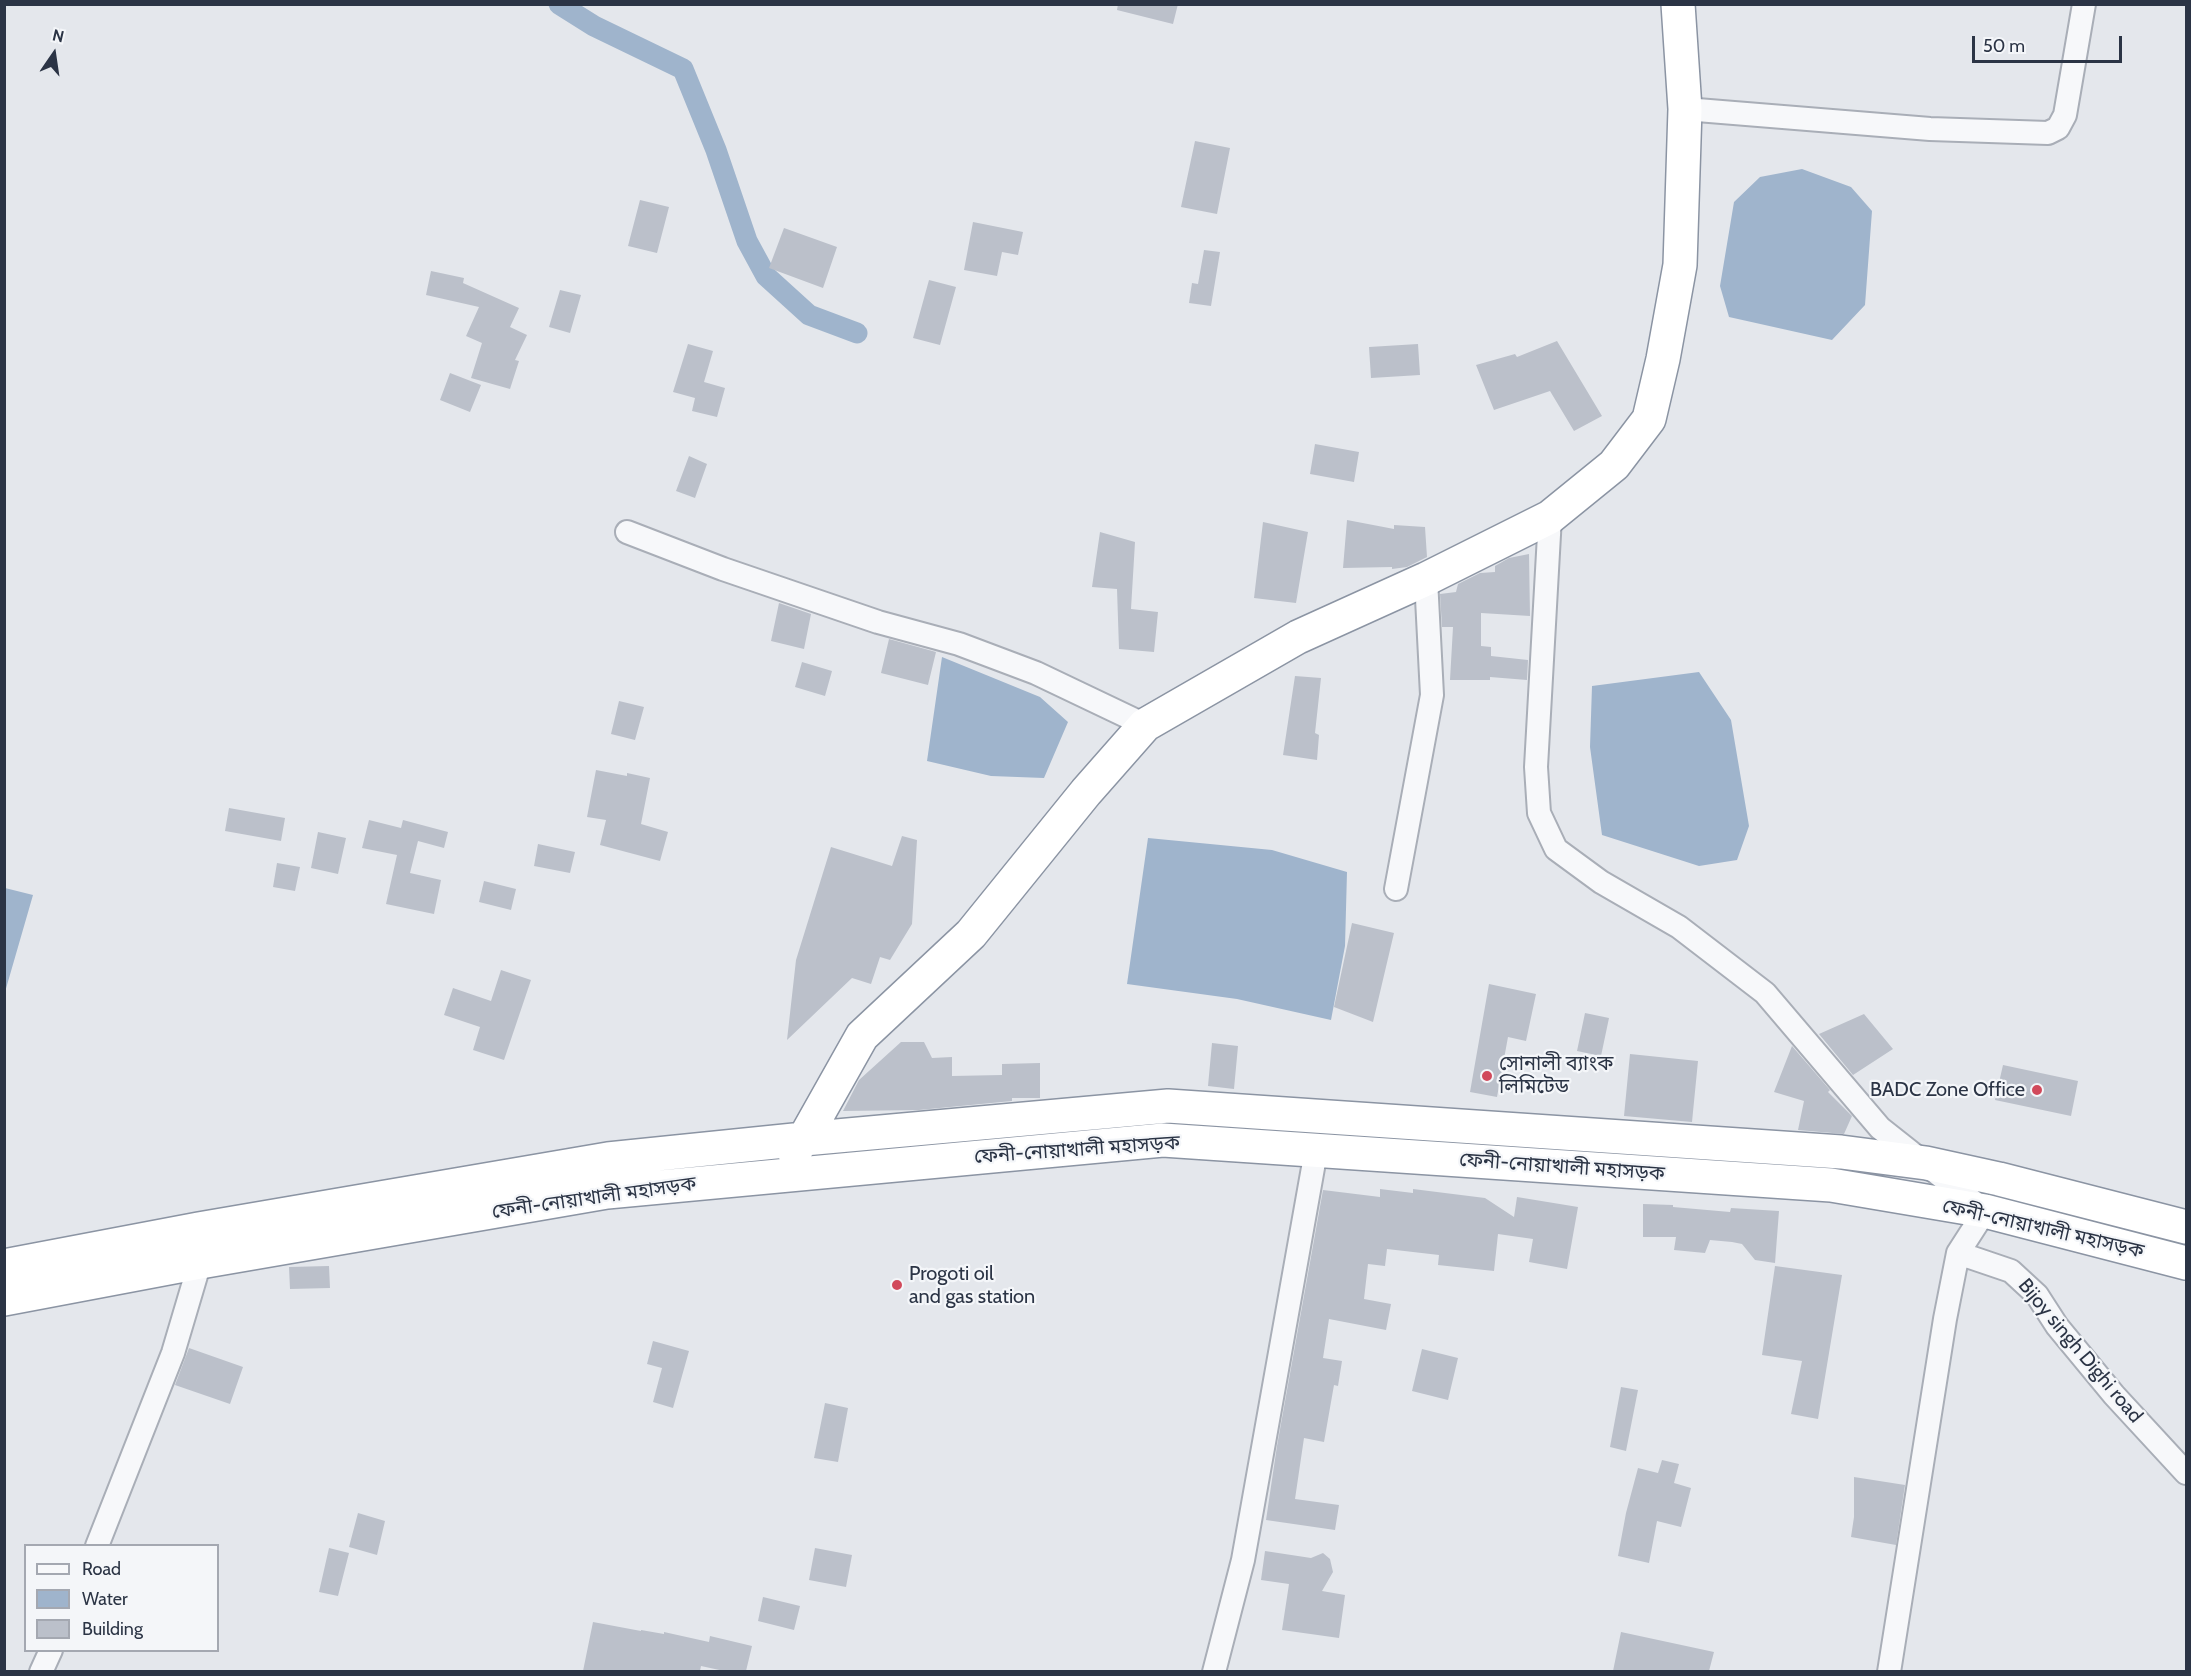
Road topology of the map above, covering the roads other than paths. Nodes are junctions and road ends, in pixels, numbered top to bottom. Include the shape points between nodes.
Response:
1 (1678, 4) edge
2 (2084, 4) edge
3 (1684, 109) junction
4 (1550, 517) junction
5 (627, 532) dead end
6 (1426, 579) junction
7 (1145, 725) junction
8 (1396, 889) dead end
9 (804, 1139) junction
10 (1316, 1151) junction
11 (1926, 1163) junction
12 (774, 1176) junction
13 (1985, 1211) junction
14 (2187, 1227) edge
15 (1958, 1253) junction
16 (200, 1262) junction
17 (2187, 1263) edge
18 (4, 1266) edge
19 (4, 1299) edge
20 (2187, 1473) edge
21 (97, 1544) edge
22 (50, 1652) edge
23 (41, 1671) edge
24 (1214, 1671) edge
25 (1889, 1671) edge

1 - 3 highway
2 - 3 street via 2065,114 2058,128 2048,133 1930,129
3 - 4 highway via 1680,265 1650,419 1614,465
4 - 6 highway
4 - 11 street via 1536,767 1539,813 1556,849 1601,882 1679,927 1765,993 1880,1128
5 - 7 street via 878,622 959,644 1036,673
6 - 7 highway via 1298,637
6 - 8 street via 1432,695
7 - 9 highway via 971,934 862,1036
9 - 11 highway, ফেনী-নোয়াখালী মহাসড়ক via 1168,1106 1842,1152
9 - 12 highway
9 - 18 highway, ফেনী-নোয়াখালী মহাসড়ক via 608,1159
10 - 12 highway, ফেনী-নোয়াখালী মহাসড়ক via 1163,1140
10 - 13 highway, ফেনী-নোয়াখালী মহাসড়ক via 1831,1185
10 - 24 street via 1243,1560
11 - 13 street
11 - 14 highway, ফেনী-নোয়াখালী মহাসড়ক
12 - 16 highway, ফেনী-নোয়াখালী মহাসড়ক via 607,1192
13 - 15 street
13 - 17 highway, ফেনী-নোয়াখালী মহাসড়ক
15 - 20 street, Bijoy singh Dighi road via 2012,1271 2037,1295 2057,1326 2114,1395
15 - 25 street
16 - 19 highway, ফেনী-নোয়াখালী মহাসড়ক
16 - 21 street via 173,1353
22 - 23 street

